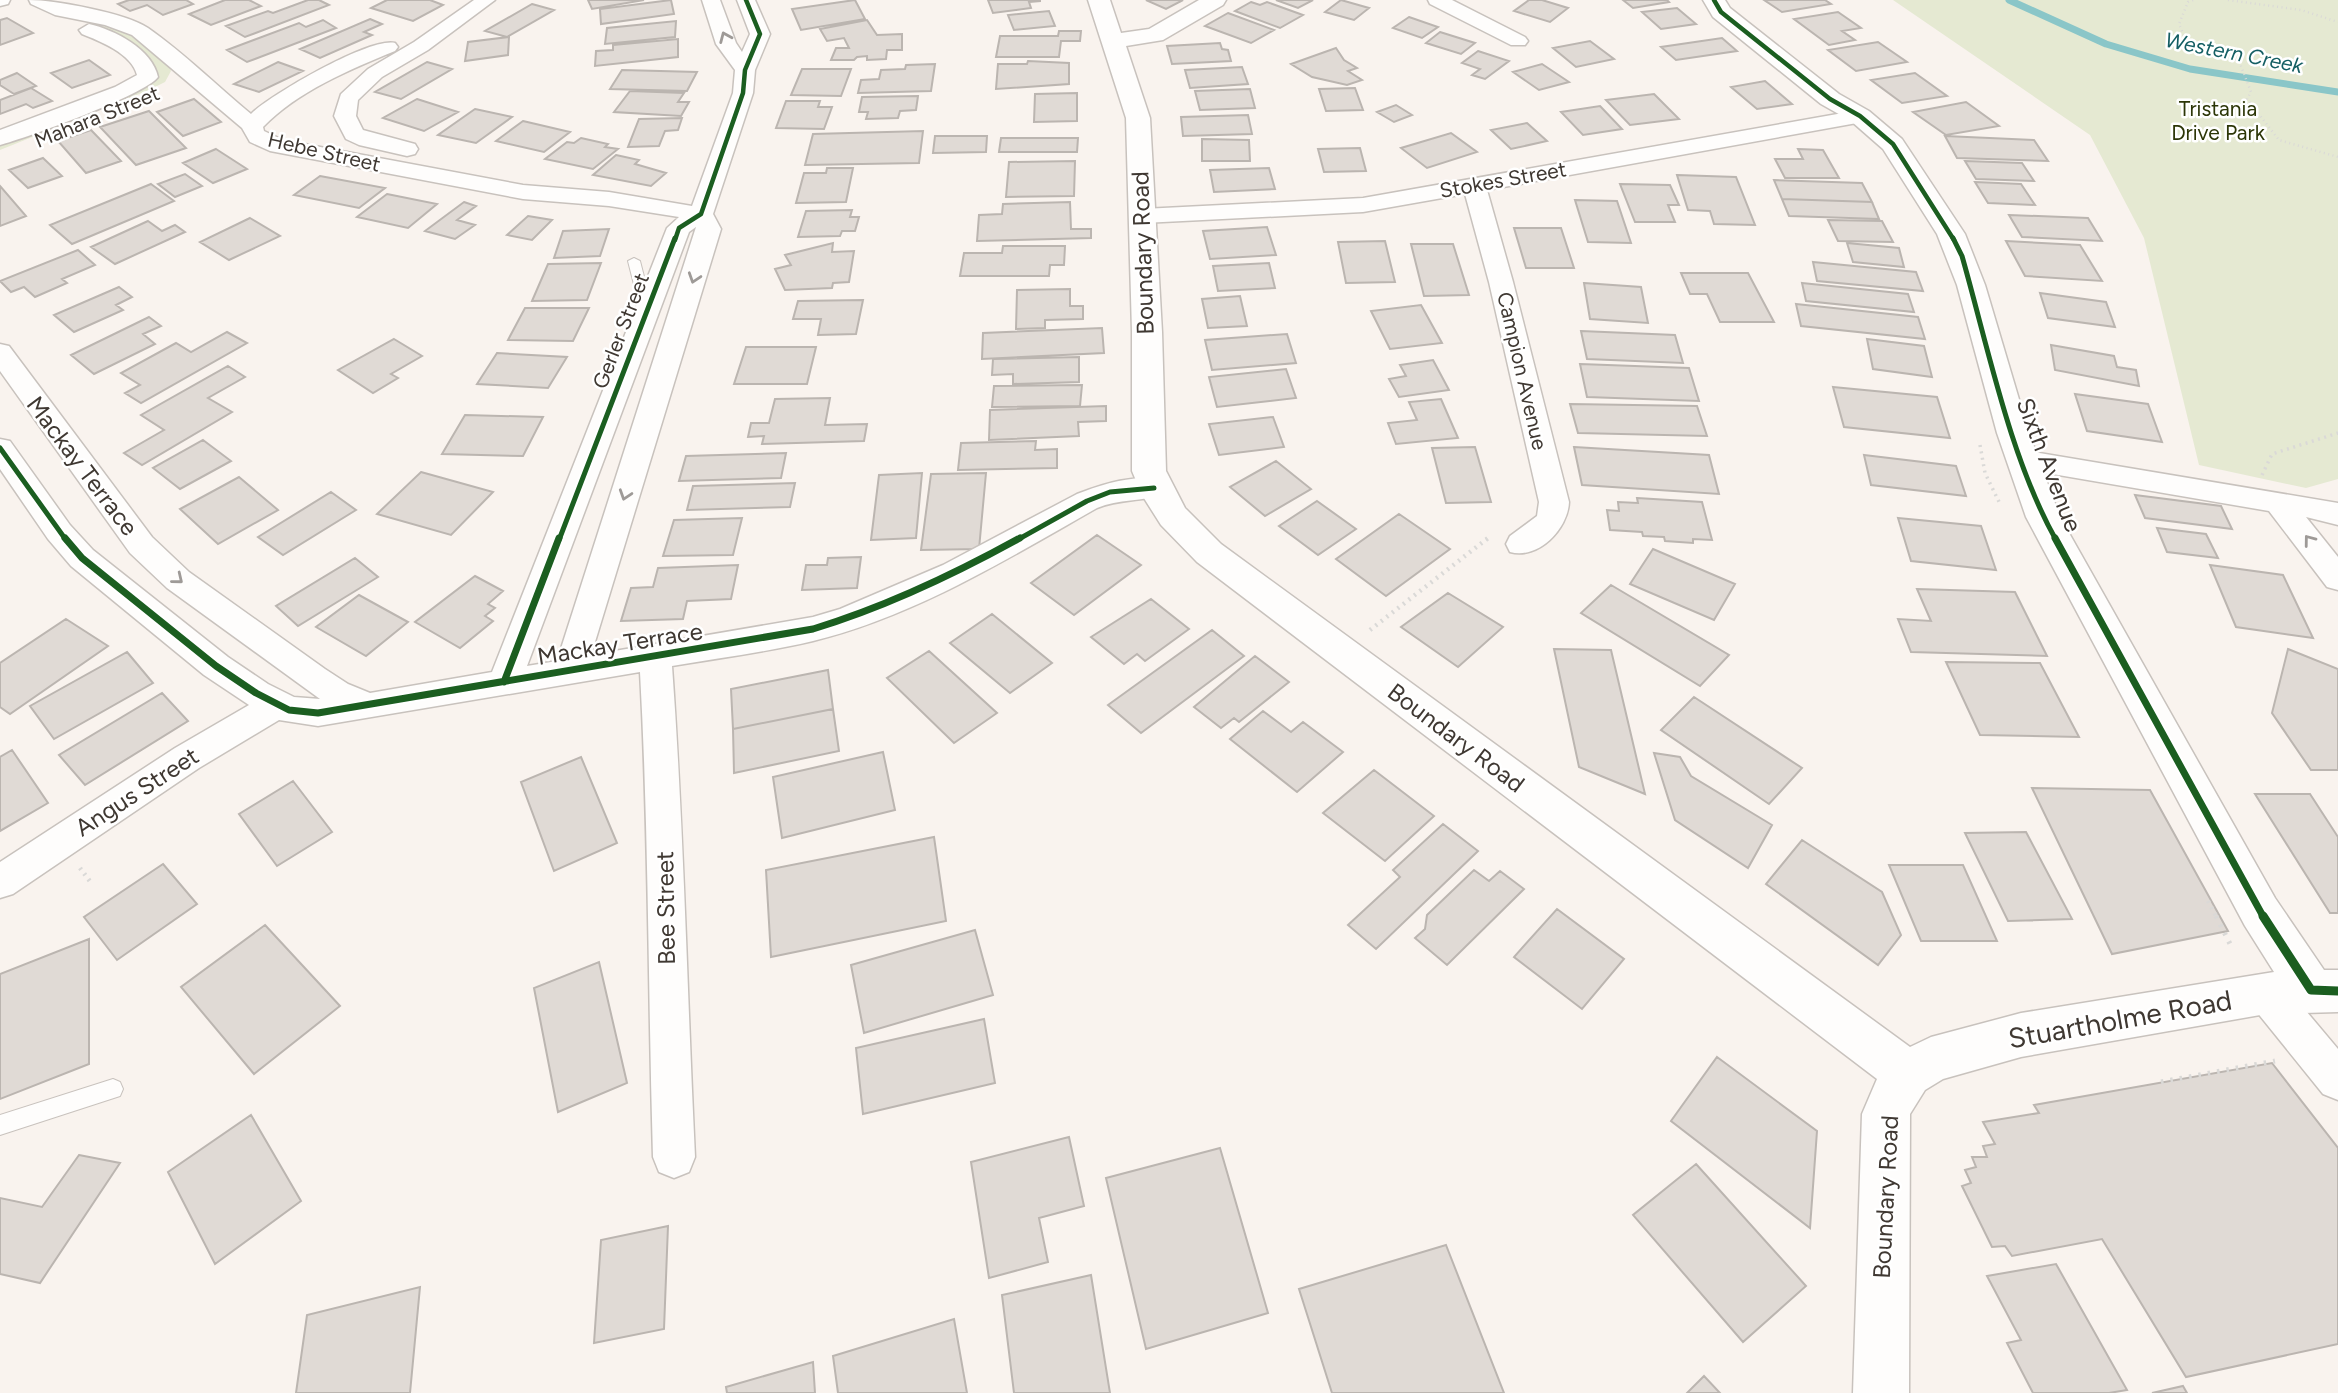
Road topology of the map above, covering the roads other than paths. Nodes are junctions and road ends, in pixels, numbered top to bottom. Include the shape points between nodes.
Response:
1 (38, 0) edge
2 (710, 0) edge
3 (746, 0) edge
4 (1099, 0) edge
5 (1215, 0) edge
6 (1437, 0) edge
7 (1716, 0) edge
8 (495, 2) edge
9 (62, 11) junction
10 (439, 32) junction
11 (1113, 41) junction
12 (1518, 41) dead end
13 (745, 70) junction
14 (179, 83) junction
15 (1860, 116) junction
16 (252, 126) junction
17 (0, 138) edge
18 (0, 156) edge
19 (1474, 185) junction
20 (609, 199) junction
21 (701, 214) junction
22 (1143, 216) junction
23 (634, 261) dead end
24 (646, 312) junction
25 (0, 352) edge
26 (0, 448) edge
27 (2021, 460) junction
28 (1154, 488) junction
29 (2278, 502) junction
30 (2337, 514) edge
31 (1521, 544) dead end
32 (141, 545) junction
33 (94, 570) junction
34 (2338, 579) edge
35 (655, 658) junction
36 (570, 671) junction
37 (504, 682) junction
38 (277, 705) junction
39 (369, 706) junction
40 (0, 882) edge
41 (2325, 990) edge
42 (2266, 993) junction
43 (1908, 1074) junction
44 (2338, 1080) edge
45 (113, 1089) dead end
46 (0, 1125) edge
47 (674, 1157) dead end
48 (1881, 1393) edge

1 - 9 street, Mahara Street
13 -> 2 street via 726,44
3 - 13 street, Gerler Street via 760,34
4 - 11 main road, Boundary Road
5 - 11 main road via 1155,36
6 - 12 street
7 - 15 main road, Sixth Avenue via 1721,12 1820,91
8 - 10 street, Hebe Street via 469,22
9 - 14 street, Mahara Street via 130,27 144,35
9 - 17 street, Mahara Street via 76,23 119,43 146,69 148,78
10 - 16 street, Hebe Street via 387,47 335,71 273,107
10 - 20 street, Hebe Street via 375,73 348,98 345,110 354,134
11 - 22 main road, Boundary Road via 1138,118
13 - 21 street, Gerler Street via 743,93
14 - 16 street, Mahara Street
14 - 18 street, Mahara Street
15 - 19 street, Stokes Street
15 - 27 main road, Sixth Avenue via 1900,151 1951,234 1971,285
16 - 20 street, Hebe Street via 262,139 298,151 523,191
19 - 22 street, Stokes Street via 1348,206
19 - 31 street, Campion Avenue via 1554,502 1550,522
20 - 21 street, Hebe Street
21 - 24 street, Gerler Street via 679,228
21 -> 36 street, Gerler Street via 709,229
22 - 28 main road, Boundary Road via 1148,452
23 - 24 lane, Gerler Street
24 - 37 street, Gerler Street
25 - 32 street, Mackay Terrace
26 - 33 street, Mackay Terrace via 59,532
27 - 29 street
27 - 41 main road, Sixth Avenue via 2043,517 2260,912
28 - 35 street, Mackay Terrace via 1110,492 1087,501 924,589 864,614 793,633
28 - 43 main road, Boundary Road via 1177,524 1198,544
29 - 30 street
34 -> 29 street
32 - 33 street, Mackay Terrace
32 -> 39 street, Mackay Terrace via 178,580 313,678
33 - 38 street, Mackay Terrace via 216,666
35 - 36 street, Mackay Terrace
35 - 47 street, Bee Street via 665,808
36 - 37 street, Mackay Terrace
37 - 39 street, Mackay Terrace
38 - 39 street, Mackay Terrace via 307,713
38 - 40 street, Angus Street via 187,758
41 - 42 main road, Stuartholme Road
42 - 43 main road, Stuartholme Road via 2021,1035 1931,1060
42 - 44 street
43 - 48 main road, Boundary Road via 1896,1090 1886,1120
45 - 46 lane

